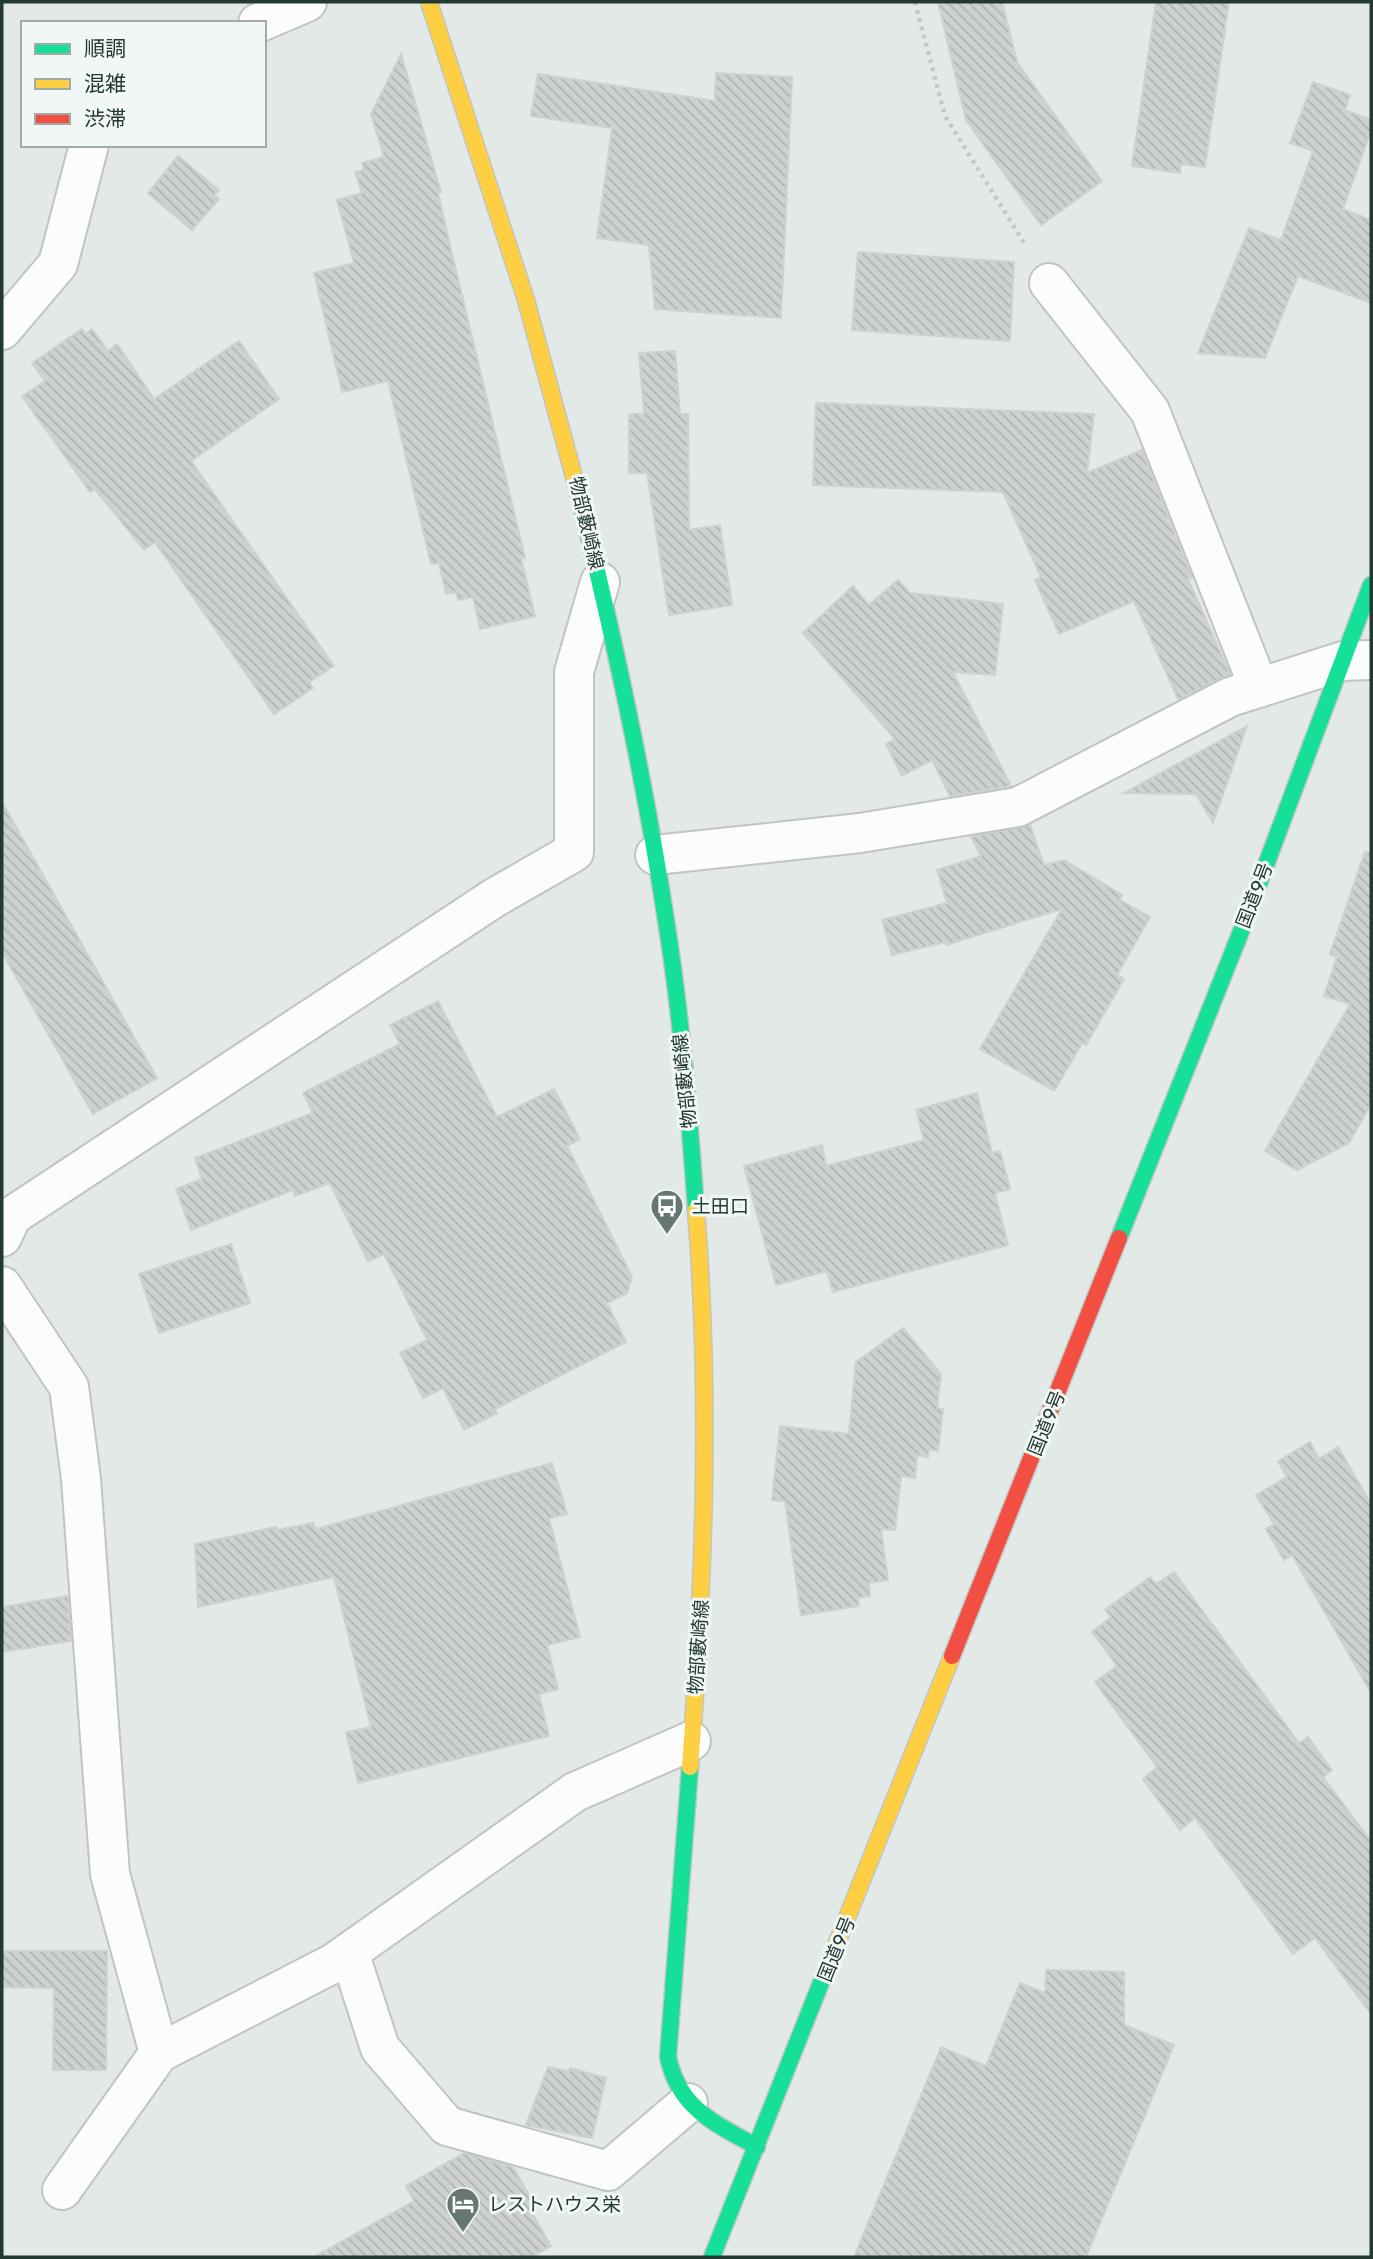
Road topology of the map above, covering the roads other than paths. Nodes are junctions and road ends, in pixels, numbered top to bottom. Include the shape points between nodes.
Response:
1 (307, 2) edge
2 (429, 2) edge
3 (263, 21) edge
4 (88, 147) edge
5 (1049, 283) road end
6 (2, 330) edge
7 (600, 582) junction
8 (1371, 585) edge
9 (1357, 661) edge
10 (1259, 688) junction
11 (655, 855) junction
12 (2, 1237) edge
13 (2, 1286) edge
14 (691, 1741) junction
15 (349, 1952) junction
16 (159, 2053) junction
17 (688, 2104) junction
18 (757, 2147) junction
19 (62, 2190) dead end
20 (712, 2257) edge

1 - 3 street
2 - 7 main road, 物部藪崎線 via 531,314
4 - 6 street via 58,264
5 - 10 street via 1150,411
7 - 11 main road, 物部藪崎線
7 - 12 street via 574,673 574,852 494,898 12,1216
8 - 9 main road, 国道9号
9 - 10 street
9 - 18 main road, 国道9号 via 1240,934
10 - 11 street via 1230,697 1018,807 860,833
11 - 14 main road, 物部藪崎線 via 698,1225 704,1405 702,1583
13 - 16 street via 69,1387 81,1479 110,1874
14 - 15 street via 575,1792
14 - 17 main road, 物部藪崎線 via 668,2057 673,2083
15 - 16 street
15 - 17 street via 380,2048 447,2126 608,2171
16 - 19 street
17 - 18 main road, 物部藪崎線
18 - 20 main road, 国道9号

